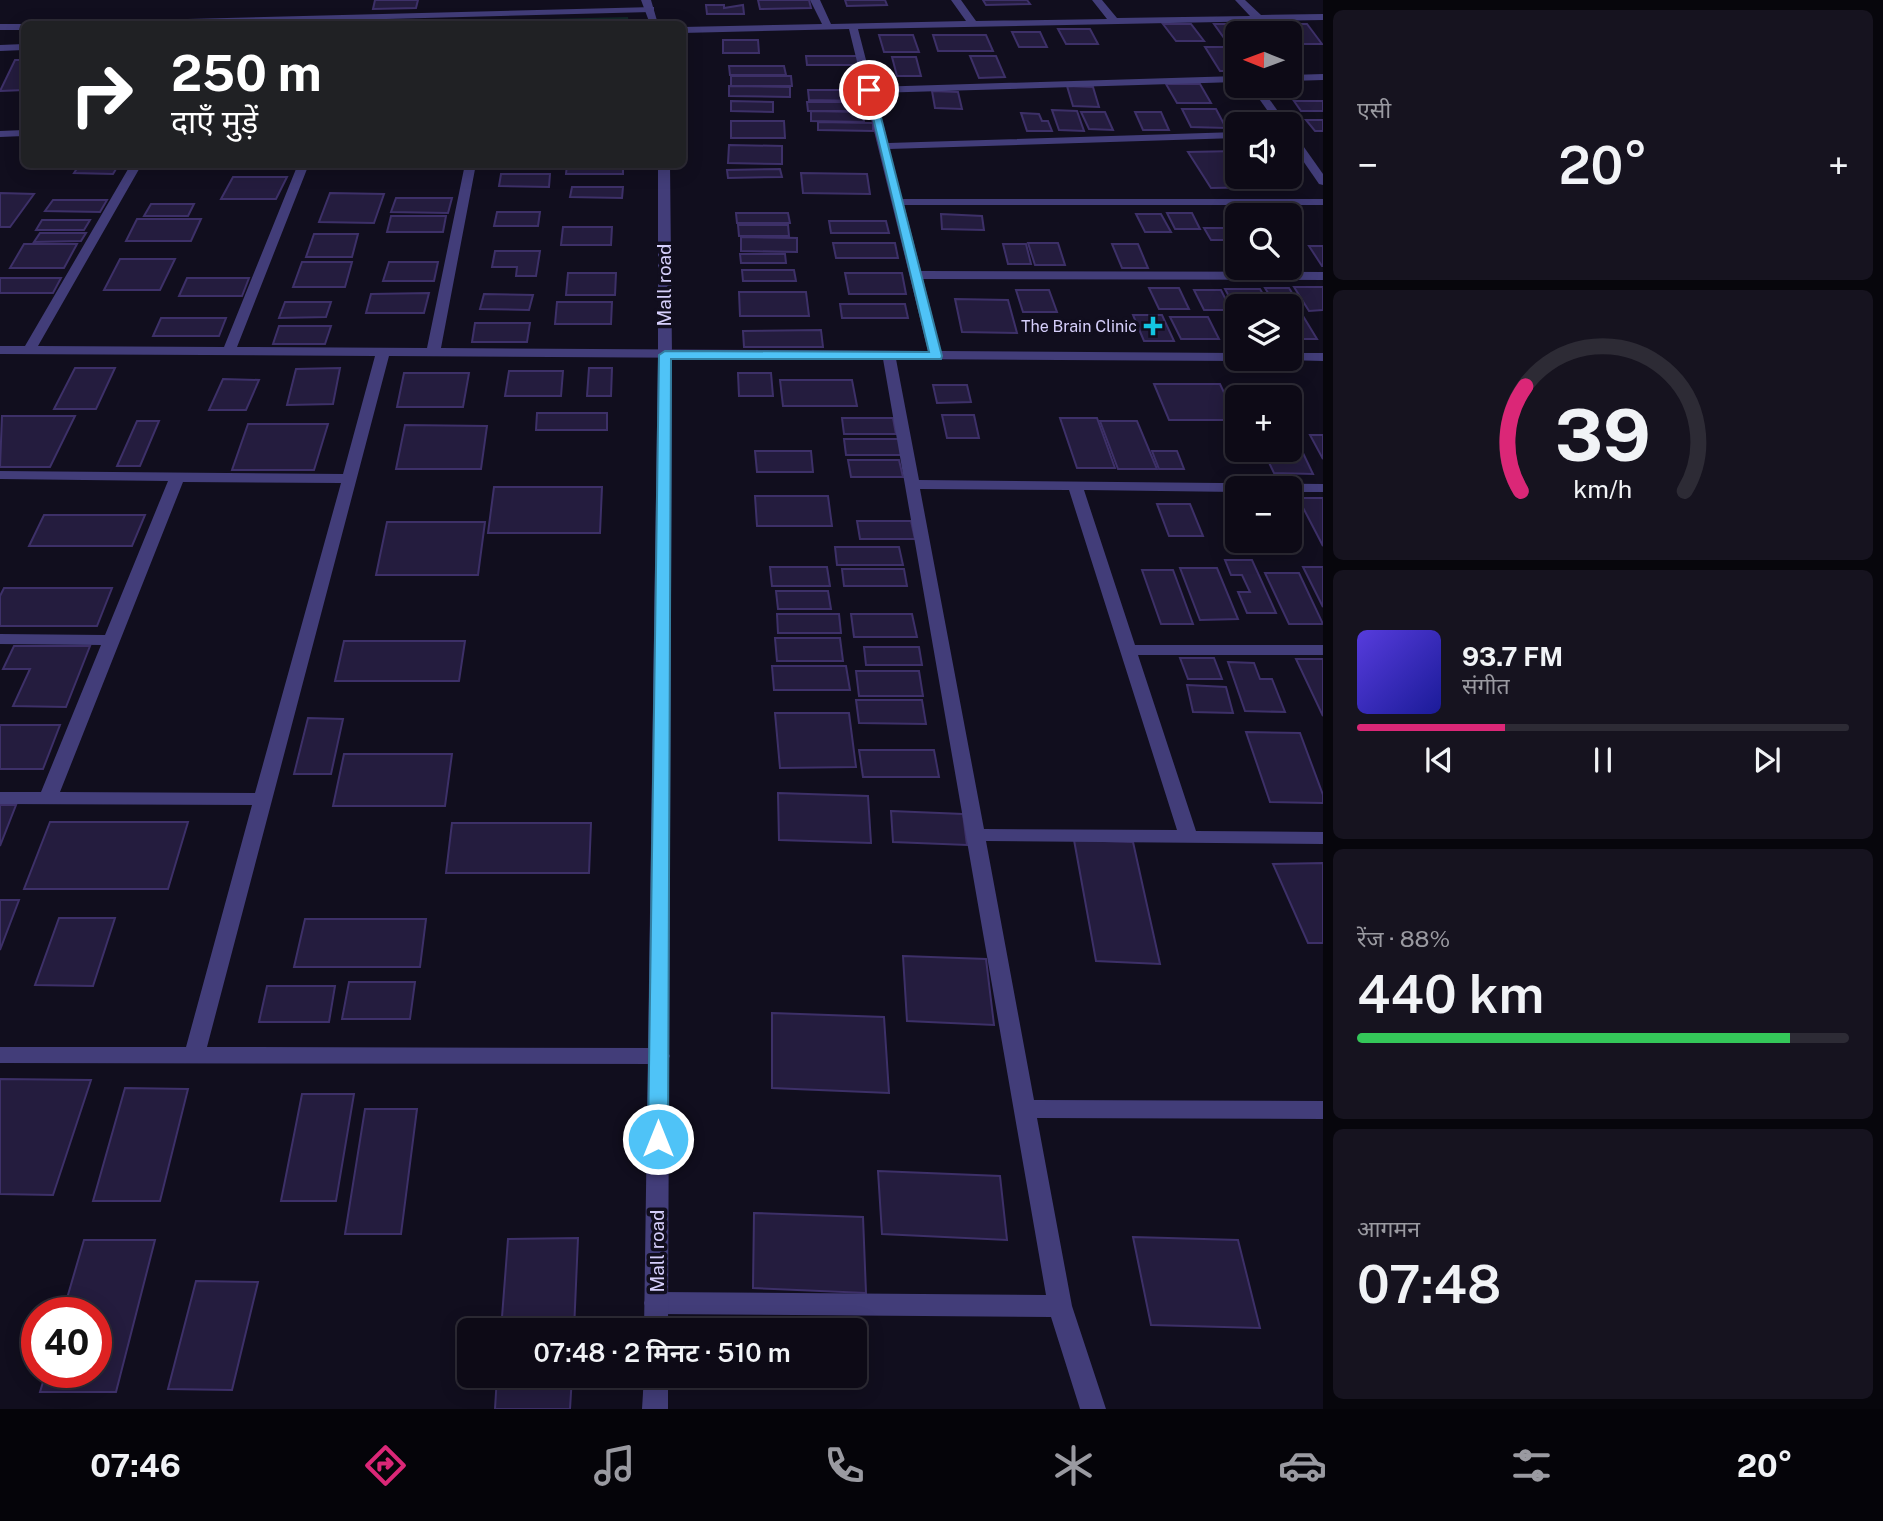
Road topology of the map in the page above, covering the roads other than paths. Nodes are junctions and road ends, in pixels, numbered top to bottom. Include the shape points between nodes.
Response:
1 (815, 0) edge
2 (956, 0) edge
3 (1097, 0) edge
4 (1240, 0) edge
5 (648, 4) edge
6 (1323, 17) edge
7 (1258, 18) junction
8 (190, 21) edge
9 (653, 21) edge
10 (1114, 21) junction
11 (973, 24) junction
12 (0, 27) edge
13 (21, 27) edge
14 (828, 27) junction
15 (853, 27) junction
16 (686, 30) edge
17 (0, 47) edge
18 (21, 47) edge
19 (1323, 77) edge
20 (1302, 78) edge
21 (1225, 79) edge
22 (869, 90) junction
23 (21, 133) edge
24 (0, 134) edge
25 (1225, 135) edge
26 (883, 146) junction
27 (1302, 152) edge
28 (135, 168) edge
29 (302, 168) edge
30 (470, 168) edge
31 (664, 168) edge
32 (1323, 182) edge
33 (897, 202) junction
34 (1323, 202) edge
35 (915, 275) junction
36 (1323, 276) edge
37 (0, 350) edge
38 (29, 350) junction
39 (229, 352) junction
40 (383, 353) junction
41 (433, 353) junction
42 (665, 355) junction
43 (889, 356) junction
44 (936, 356) junction
45 (1225, 357) edge
46 (1302, 357) edge
47 (1323, 357) edge
48 (0, 475) edge
49 (177, 477) junction
50 (349, 478) junction
51 (912, 484) junction
52 (1074, 486) junction
53 (1323, 488) edge
54 (0, 639) edge
55 (112, 640) junction
56 (1128, 650) junction
57 (1323, 650) edge
58 (0, 798) edge
59 (48, 798) junction
60 (263, 799) junction
61 (975, 835) junction
62 (1188, 836) junction
63 (1323, 838) edge
64 (0, 1055) edge
65 (194, 1056) junction
66 (659, 1056) junction
67 (1024, 1110) junction
68 (1323, 1110) edge
69 (656, 1303) junction
70 (1060, 1306) junction
71 (656, 1318) edge
72 (656, 1388) edge
73 (655, 1409) edge
74 (1093, 1409) edge

1 - 14 street
2 - 11 street
3 - 10 street
4 - 7 street
5 - 8 street
5 - 9 street
6 - 7 street
7 - 10 street
10 - 11 street
11 - 15 street
12 - 13 street
14 - 15 street
14 - 16 street
15 - 22 street
17 - 18 street
19 - 20 street
21 - 22 street
22 - 26 street
23 - 24 street
25 - 26 street
26 - 33 street
27 - 32 street
28 - 38 street
29 - 39 street
30 - 41 street
31 - 42 street, Mall road
33 - 34 street
33 - 35 street
35 - 36 street
35 - 44 street
37 - 38 street
38 - 39 street
39 - 40 street
40 - 41 street
40 - 50 street
41 - 42 street
42 - 43 street
42 - 66 street, Mall road
43 - 44 street
43 - 51 street
44 - 45 street
46 - 47 street
48 - 49 street
49 - 50 street
49 - 55 street
50 - 60 street
51 - 52 street
51 - 61 street
52 - 53 street
52 - 56 street
54 - 55 street
55 - 59 street
56 - 57 street
56 - 62 street
58 - 59 street
59 - 60 street
60 - 65 street
61 - 62 street
61 - 67 street
62 - 63 street
64 - 65 street
65 - 66 street
66 - 69 street, Mall road
67 - 68 street
67 - 70 street
69 - 70 street
69 - 71 street, Mall road
70 - 74 street
72 - 73 street

